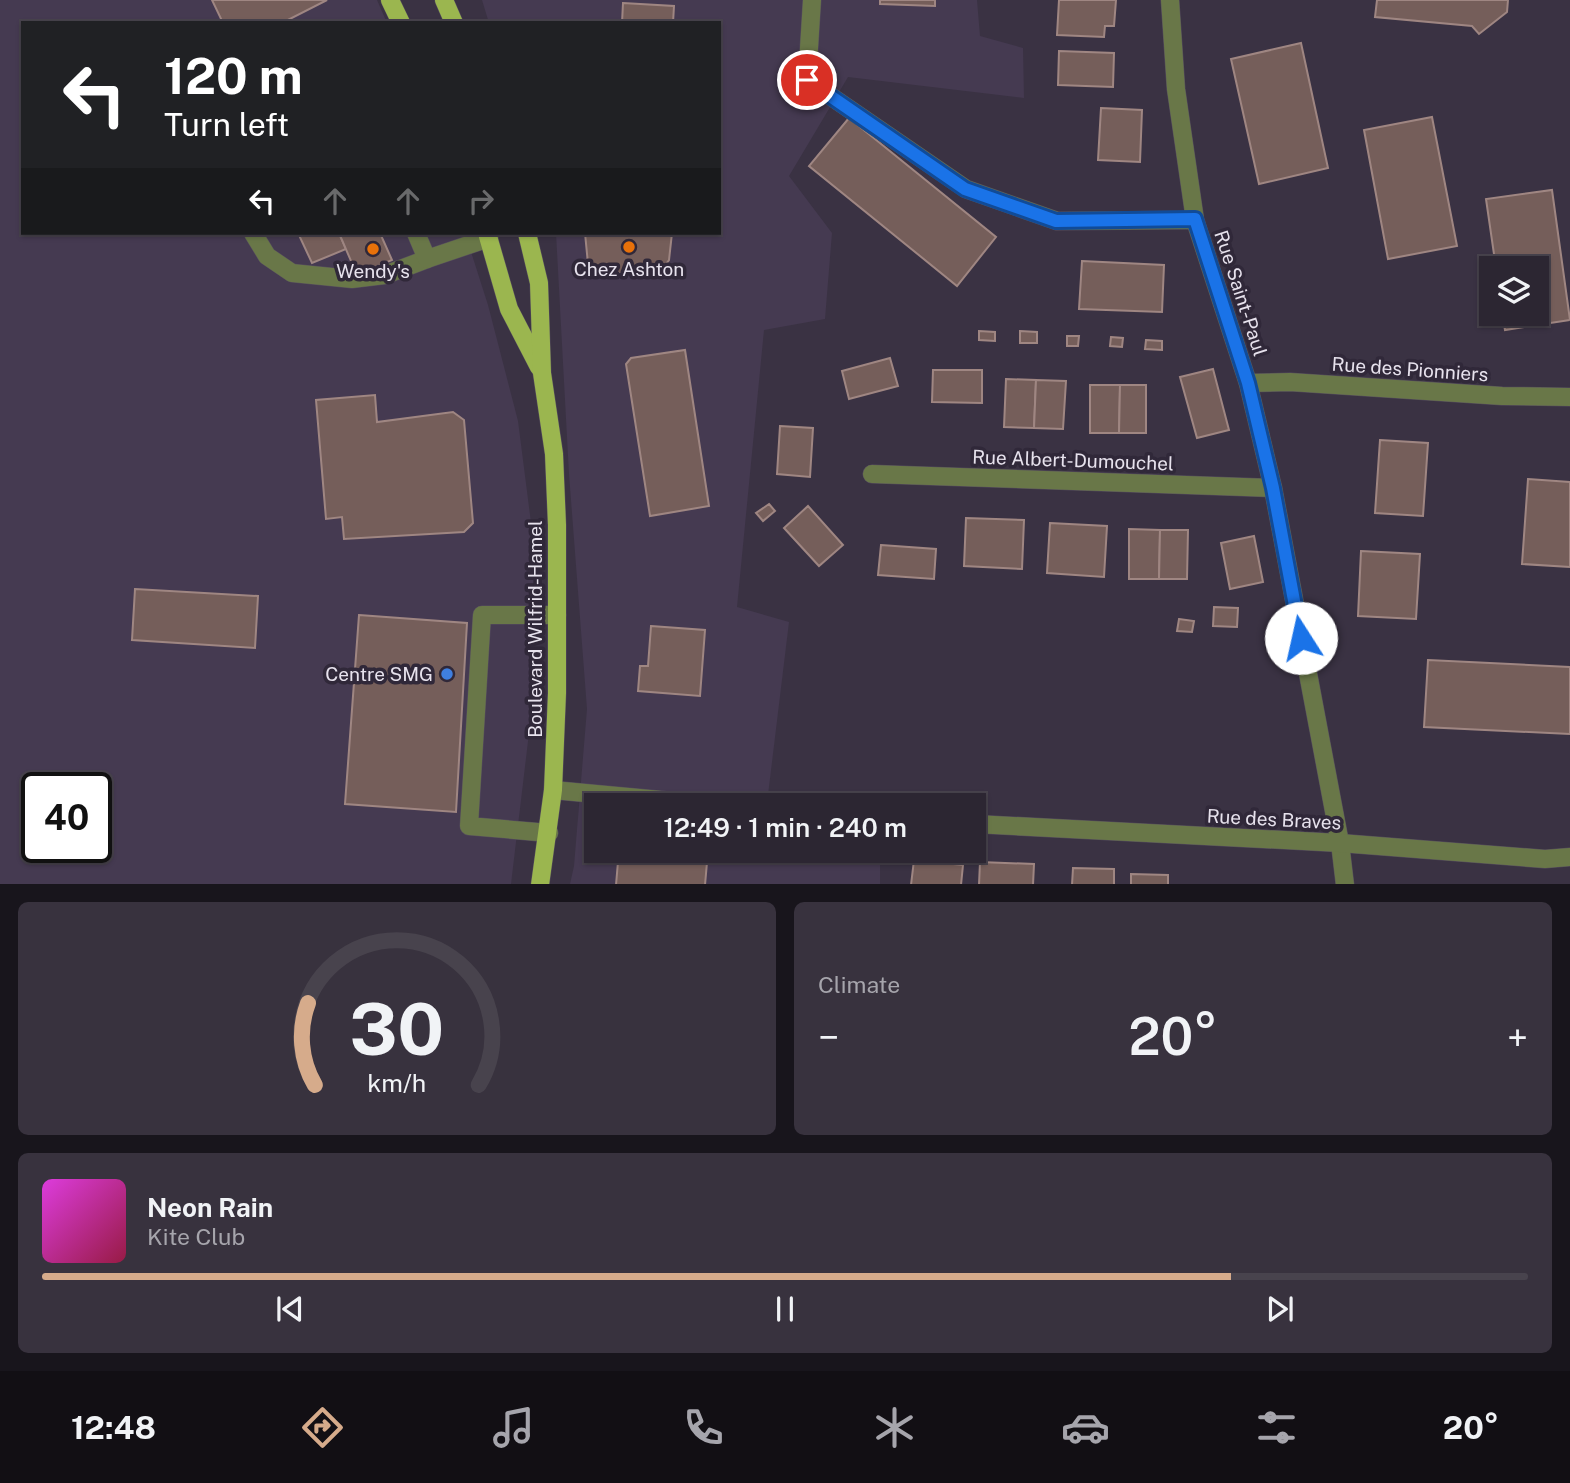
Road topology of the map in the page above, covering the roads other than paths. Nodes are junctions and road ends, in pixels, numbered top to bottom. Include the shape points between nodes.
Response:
1 (390, 0) edge
2 (444, 0) edge
3 (812, 0) edge
4 (1170, 0) edge
5 (400, 21) edge
6 (453, 21) edge
7 (1195, 219) junction
8 (254, 235) edge
9 (417, 235) edge
10 (488, 235) edge
11 (527, 235) edge
12 (427, 259) junction
13 (542, 373) junction
14 (1248, 383) junction
15 (1570, 397) edge
16 (872, 474) dead end
17 (1273, 488) junction
18 (557, 615) junction
19 (553, 790) junction
20 (585, 793) edge
21 (986, 825) edge
22 (548, 833) junction
23 (1340, 843) junction
24 (1570, 857) edge
25 (540, 884) edge
26 (1345, 884) edge

1 - 5 main road
2 - 6 main road
3 - 7 street via 807,80 965,189 1056,221
4 - 7 street, Rue Saint-Paul via 1176,89
7 - 14 street, Rue Saint-Paul
8 - 12 street via 267,256 292,273 352,279 385,275
9 - 12 street
10 - 12 street
10 - 13 main road, Boulevard Wilfrid-Hamel via 509,309
11 - 13 main road, Boulevard Wilfrid-Hamel via 539,283
13 - 18 main road, Boulevard Wilfrid-Hamel via 554,454
14 - 15 street, Rue des Pionniers
14 - 17 street, Rue Saint-Paul
16 - 17 street, Rue Albert-Dumouchel
17 - 23 street, Rue Saint-Paul
18 - 19 main road, Boulevard Wilfrid-Hamel
18 - 22 street via 482,615 469,826
19 - 20 street
19 - 22 main road, Boulevard Wilfrid-Hamel
21 - 23 street, Rue des Braves
22 - 25 main road, Boulevard Wilfrid-Hamel
23 - 24 street, Rue des Braves via 1545,859
23 - 26 street, Rue Saint-Paul

